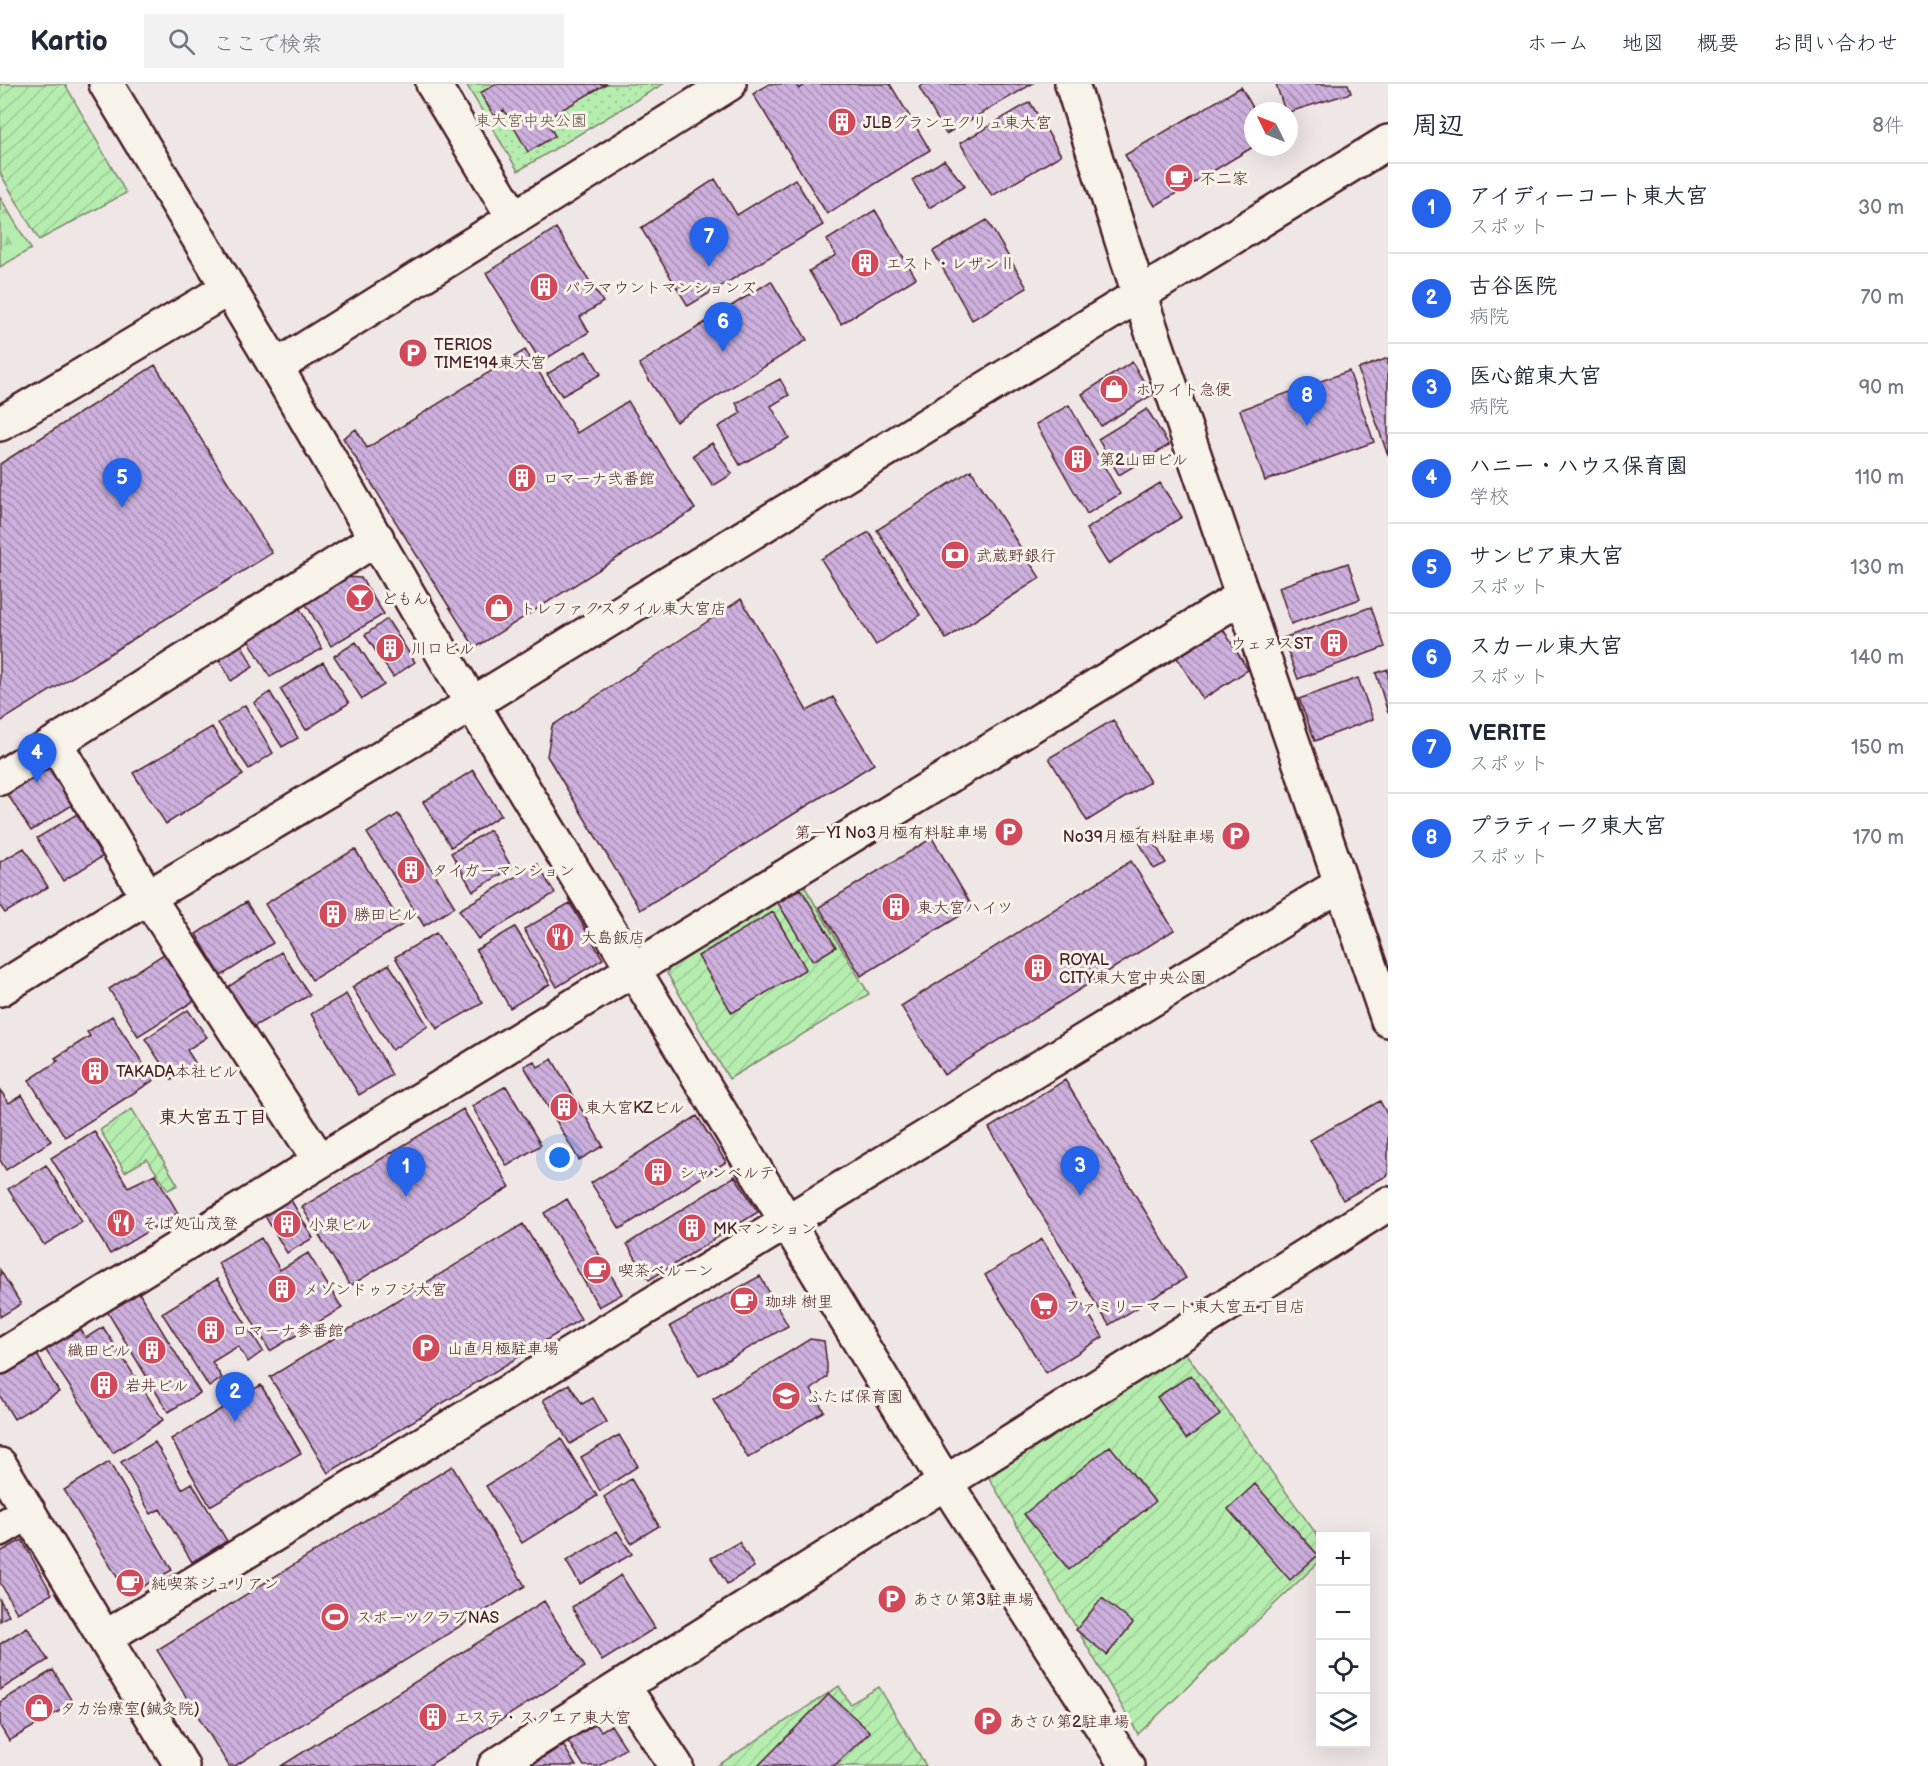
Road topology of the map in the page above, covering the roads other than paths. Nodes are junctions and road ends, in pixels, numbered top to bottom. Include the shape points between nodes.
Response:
1 (106, 84) edge
2 (433, 84) edge
3 (729, 84) edge
4 (1072, 84) edge
5 (1388, 142) edge
6 (514, 218) junction
7 (229, 288) junction
8 (1139, 294) junction
9 (276, 367) junction
10 (0, 424) edge
11 (377, 538) junction
12 (1242, 596) junction
13 (472, 704) junction
14 (55, 743) junction
15 (0, 778) edge
16 (1341, 884) junction
17 (148, 897) junction
18 (633, 969) junction
19 (0, 989) edge
20 (1388, 1020) edge
21 (320, 1161) junction
22 (1388, 1204) edge
23 (787, 1222) junction
24 (0, 1357) edge
25 (0, 1465) edge
26 (945, 1482) junction
27 (28, 1512) junction
28 (0, 1529) edge
29 (106, 1637) junction
30 (623, 1686) junction
31 (182, 1766) edge
32 (495, 1766) edge
33 (676, 1766) edge
34 (1127, 1766) edge

1 - 7 street
2 - 6 street
3 - 6 street
4 - 8 street
5 - 8 street
6 - 9 street
7 - 9 street
7 - 10 street
8 - 12 street
8 - 13 street
9 - 11 street
11 - 13 street
11 - 14 street
12 - 16 street
12 - 18 street
13 - 17 street
13 - 18 street
14 - 15 street
14 - 17 street
16 - 20 street
16 - 23 street
17 - 19 street
17 - 21 street
18 - 21 street
18 - 23 street
21 - 24 street
22 - 26 street
23 - 26 street
23 - 29 street
25 - 27 street
26 - 30 street
26 - 34 street
27 - 28 street
27 - 29 street
29 - 31 street
30 - 32 street
30 - 33 street

